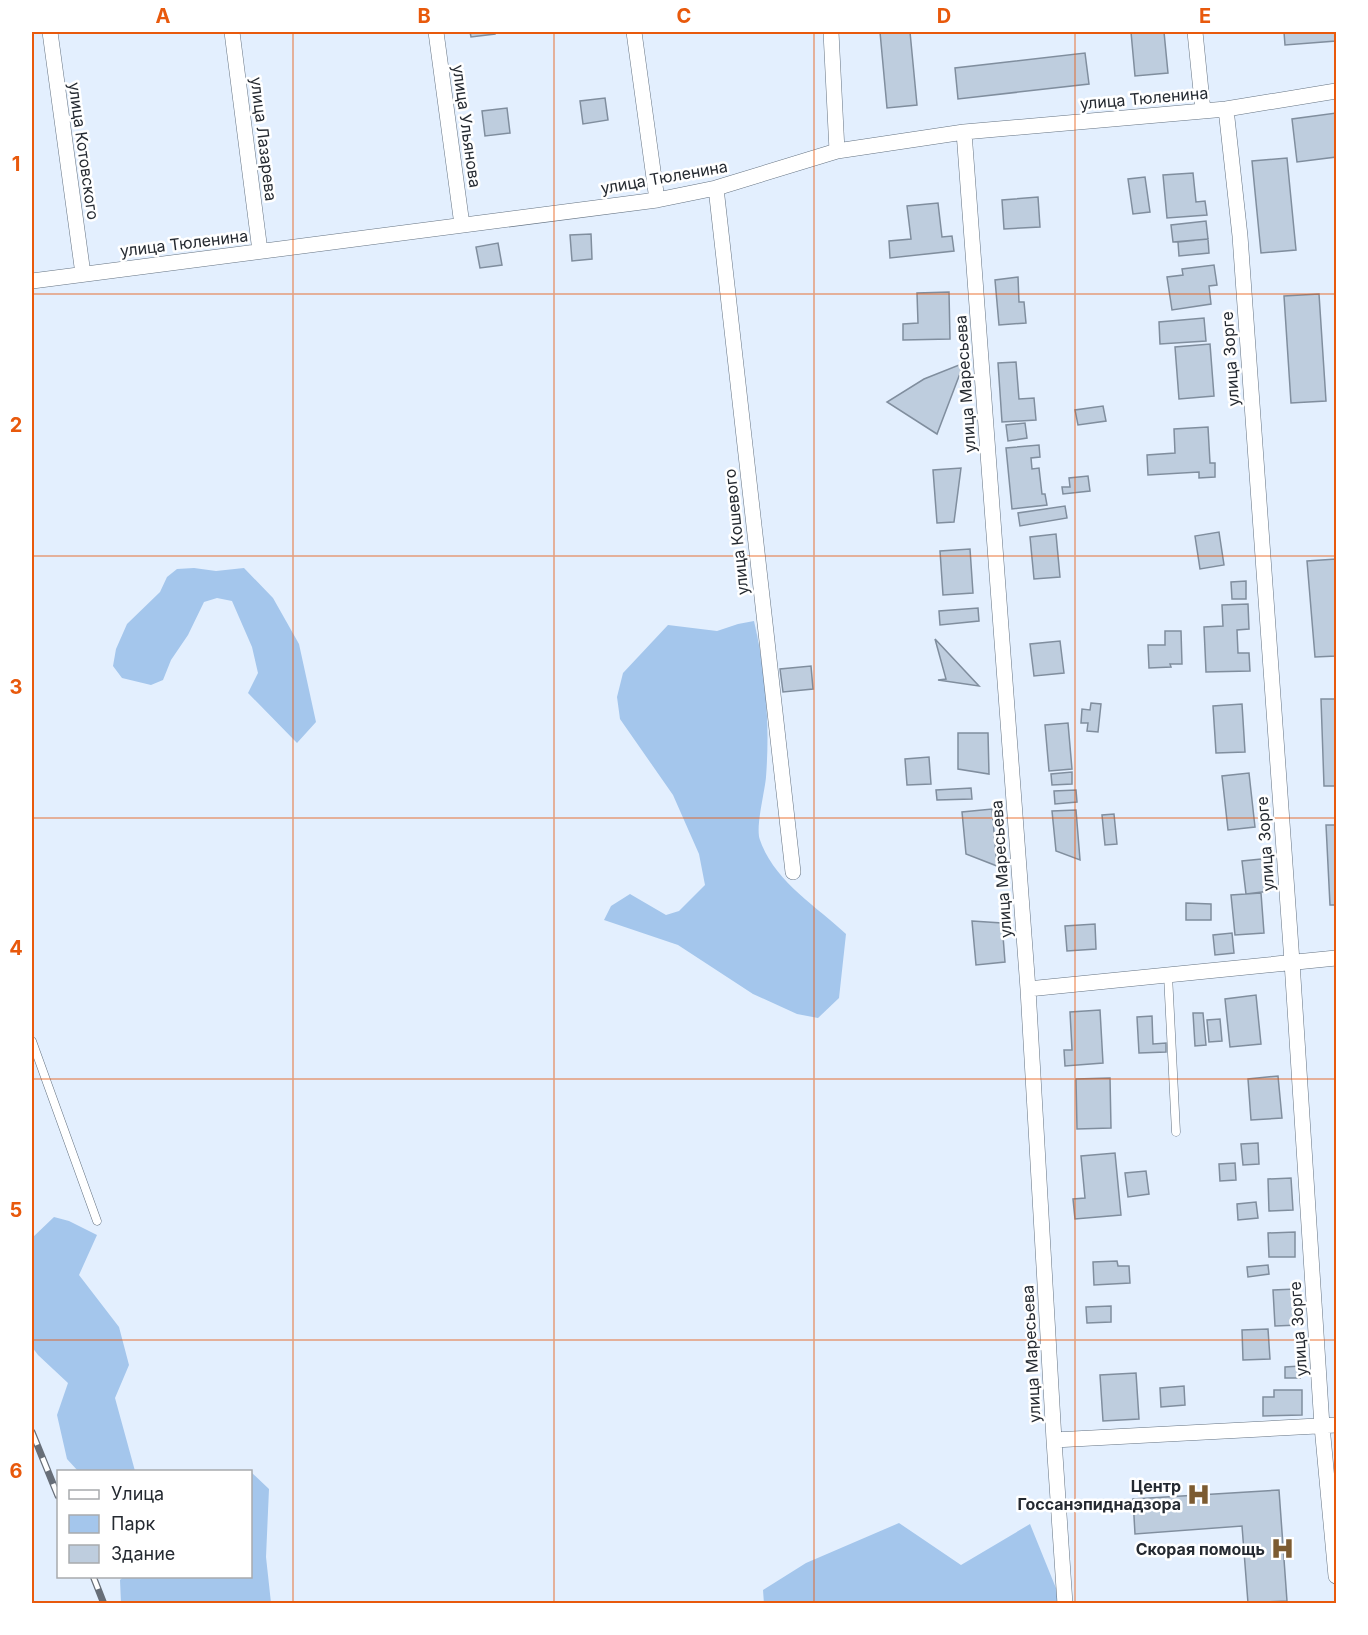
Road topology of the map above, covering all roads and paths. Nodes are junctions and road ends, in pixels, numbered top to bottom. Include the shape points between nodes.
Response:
1 (50, 32) edge
2 (232, 32) edge
3 (436, 32) edge
4 (634, 32) edge
5 (831, 32) edge
6 (1196, 32) edge
7 (1336, 92) edge
8 (1226, 110) junction
9 (1203, 111) junction
10 (964, 132) junction
11 (837, 151) junction
12 (716, 188) junction
13 (657, 200) junction
14 (462, 225) junction
15 (260, 251) junction
16 (83, 274) junction
17 (32, 281) edge
18 (793, 872) dead end
19 (1336, 958) edge
20 (1292, 962) junction
21 (1168, 975) junction
22 (1029, 989) junction
23 (32, 1041) edge
24 (1176, 1132) dead end
25 (97, 1221) dead end
26 (1329, 1425) edge
27 (1054, 1440) junction
28 (1336, 1576) edge
29 (1065, 1604) edge

1 - 16 street, улица Котовского
2 - 15 street, улица Лазарева
3 - 14 street, улица Ульянова
4 - 13 street
5 - 11 street
6 - 9 street
7 - 8 street, улица Тюленина
8 - 9 street, улица Тюленина
8 - 20 street, улица Зорге via 1240,236
9 - 10 street, улица Тюленина
10 - 11 street, улица Тюленина
10 - 22 street, улица Маресьева
11 - 12 street, улица Тюленина
12 - 13 street, улица Тюленина
12 - 18 street, улица Кошевого
13 - 14 street, улица Тюленина
14 - 15 street, улица Тюленина
15 - 16 street, улица Тюленина
16 - 17 street, улица Тюленина
19 - 20 street
20 - 21 street
20 - 26 street, улица Зорге
21 - 22 street
21 - 24 lane
22 - 27 street, улица Маресьева
23 - 25 lane
26 - 27 street
26 - 28 street, улица Зорге
27 - 29 street, улица Маресьева

